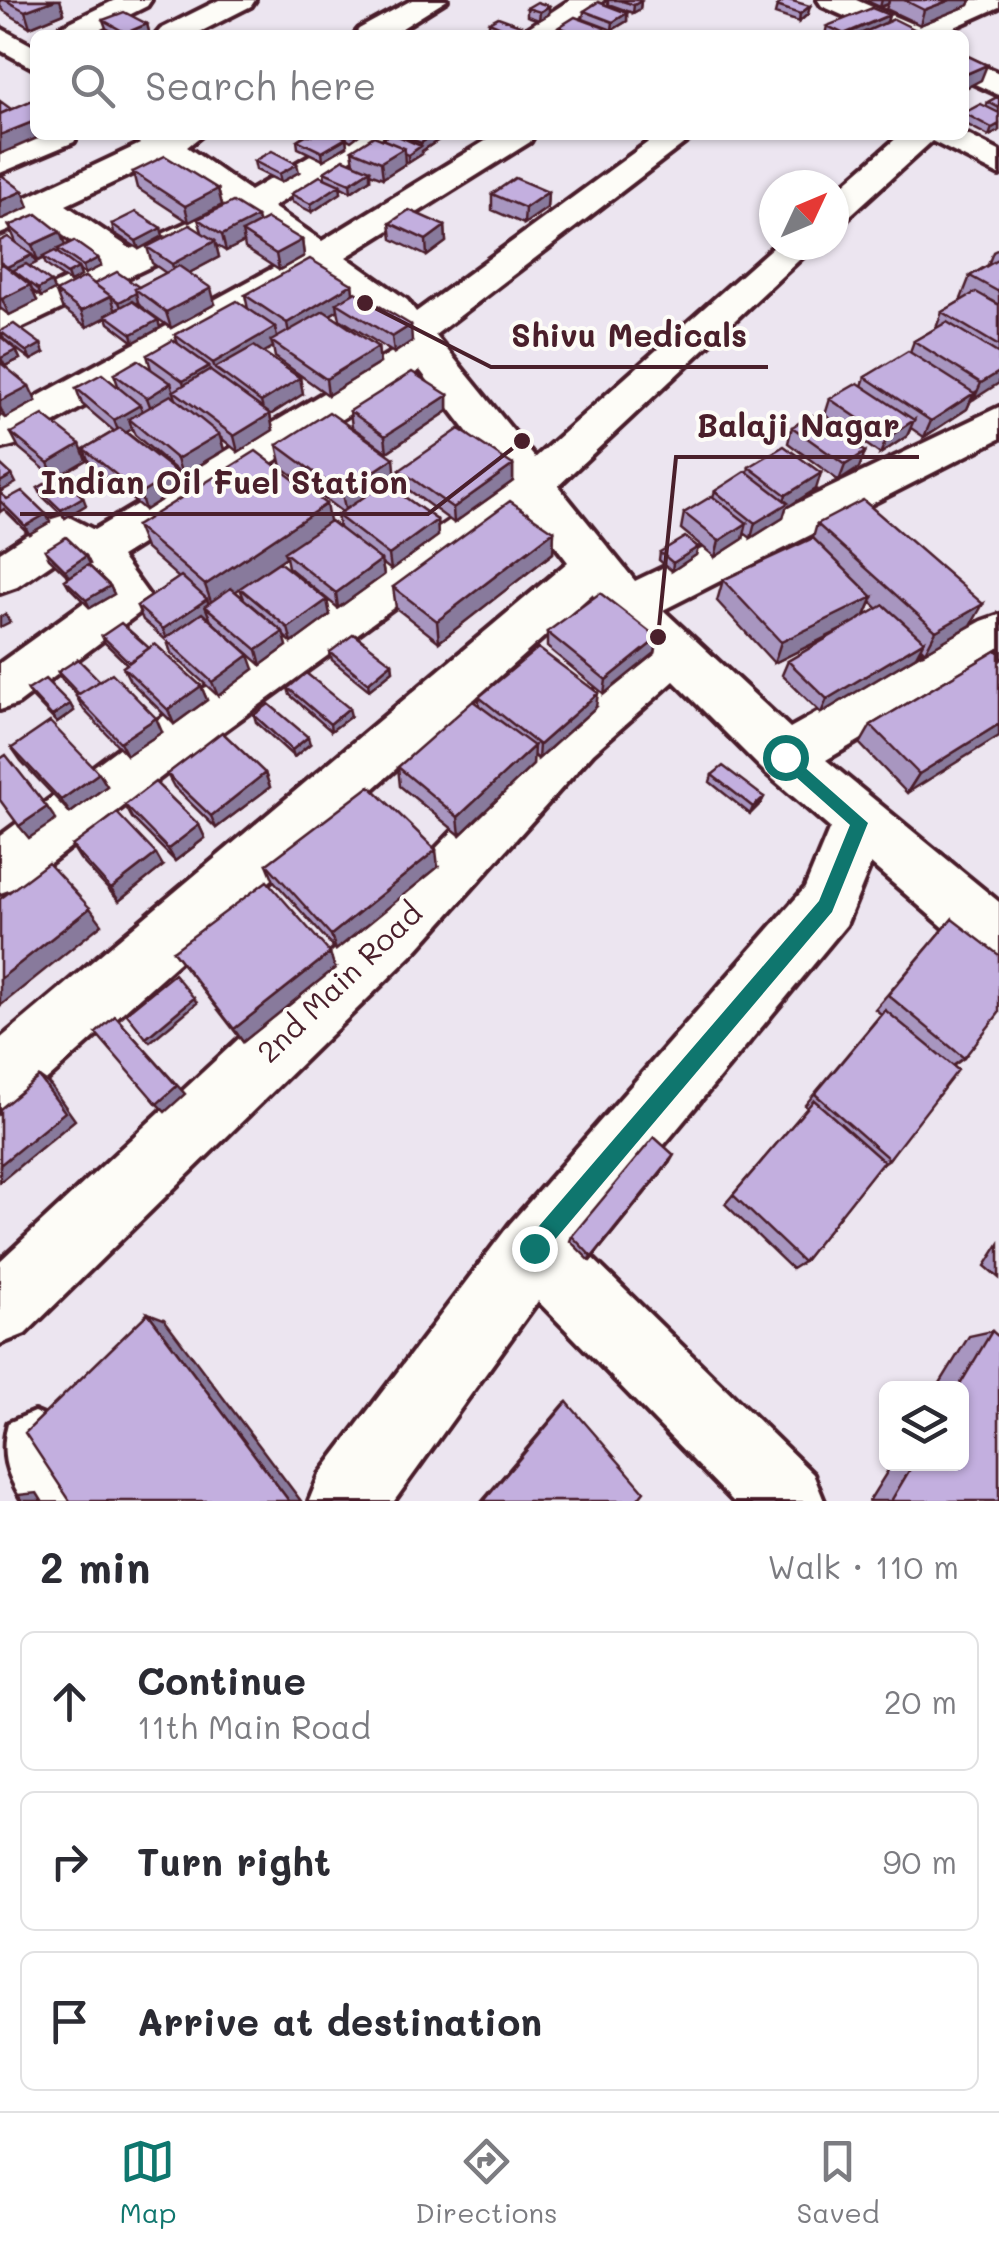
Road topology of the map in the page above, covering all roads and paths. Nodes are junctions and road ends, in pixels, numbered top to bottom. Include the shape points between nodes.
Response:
1 (137, 0) edge
2 (241, 0) edge
3 (434, 0) edge
4 (590, 0) edge
5 (832, 0) edge
6 (992, 0) edge
7 (76, 30) edge
8 (180, 30) edge
9 (378, 30) edge
10 (540, 30) edge
11 (901, 30) edge
12 (923, 30) edge
13 (0, 37) edge
14 (30, 55) edge
15 (30, 59) edge
16 (969, 70) edge
17 (0, 79) edge
18 (999, 86) edge
19 (51, 140) edge
20 (164, 140) edge
21 (167, 140) edge
22 (359, 140) edge
23 (510, 140) edge
24 (674, 140) edge
25 (913, 140) edge
26 (953, 140) edge
27 (0, 163) edge
28 (999, 165) edge
29 (849, 198) edge
30 (42, 204) junction
31 (251, 205) junction
32 (0, 223) edge
33 (321, 257) junction
34 (780, 260) edge
35 (129, 264) junction
36 (0, 326) edge
37 (419, 341) junction
38 (999, 421) edge
39 (0, 436) edge
40 (531, 486) junction
41 (92, 553) junction
42 (595, 565) junction
43 (0, 575) edge
44 (628, 606) junction
45 (999, 634) edge
46 (676, 654) junction
47 (0, 690) edge
48 (785, 757) junction
49 (860, 823) junction
50 (0, 868) edge
51 (997, 934) edge
52 (0, 1080) edge
53 (534, 1248) junction
54 (0, 1308) edge
55 (346, 1501) edge
56 (786, 1501) edge

1 - 7 street
2 - 8 street
3 - 9 street
4 - 10 street
5 - 11 street
6 - 12 street
13 - 14 street
15 - 17 street
16 - 18 street
19 - 27 street
20 - 30 street
21 - 31 street
22 - 31 street
23 - 33 street
24 - 37 street
25 - 29 street
26 - 28 street
30 - 32 street
30 - 35 street
31 - 33 street
31 - 35 street
33 - 37 street via 393,308
33 - 39 street
34 - 40 street
35 - 36 street
37 - 40 street
37 - 41 street
38 - 44 street
40 - 42 street
40 - 50 street via 158,748
41 - 43 street via 65,532
41 - 47 street via 126,597
42 - 44 street
42 - 52 street
44 - 46 street
45 - 48 street
46 - 48 street
46 - 54 street, 2nd Main Road via 576,738 394,933
48 - 49 street
49 - 51 street
49 - 53 street via 826,906
53 - 55 street
53 - 56 street

